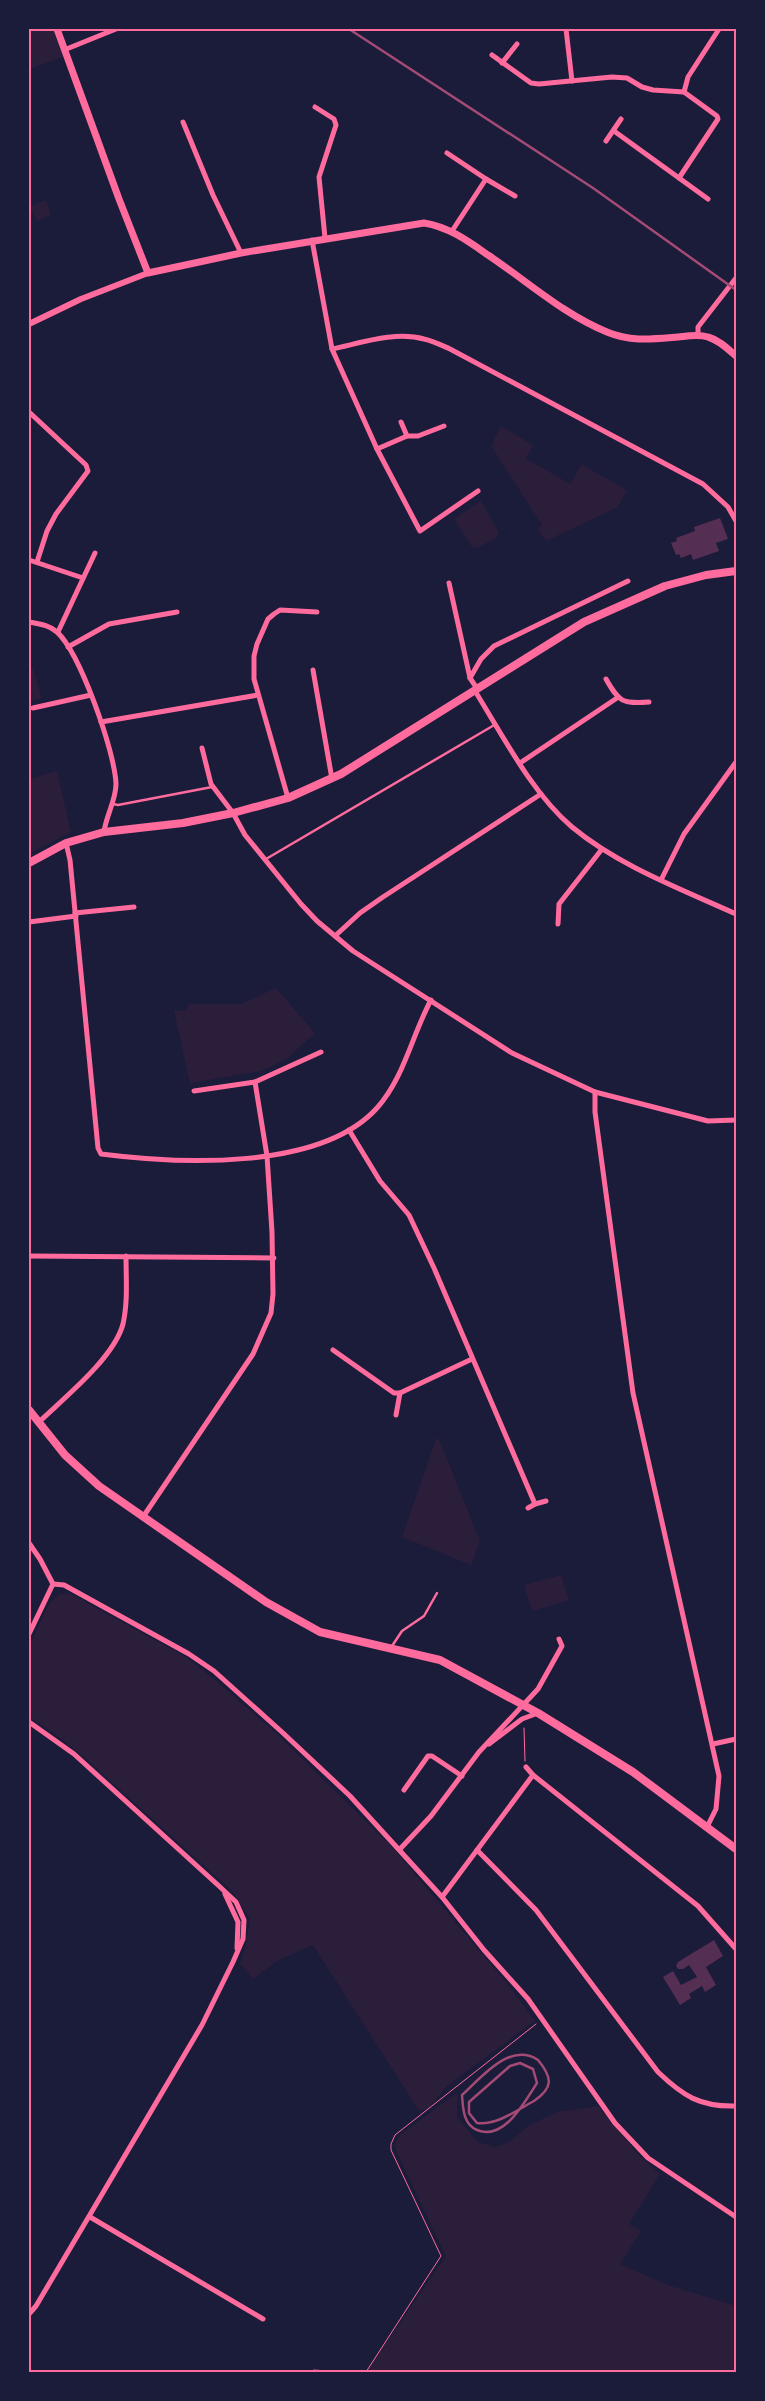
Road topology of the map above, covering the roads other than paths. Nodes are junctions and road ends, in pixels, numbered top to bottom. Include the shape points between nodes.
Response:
1 (57, 29) edge
2 (116, 29) edge
3 (566, 29) edge
4 (719, 29) edge
5 (518, 44) dead end
6 (64, 50) junction
7 (492, 55) dead end
8 (502, 63) junction
9 (572, 81) junction
10 (684, 92) junction
11 (315, 107) dead end
12 (621, 119) dead end
13 (183, 122) dead end
14 (614, 131) junction
15 (606, 141) dead end
16 (447, 153) dead end
17 (679, 178) junction
18 (486, 179) junction
19 (514, 196) dead end
20 (708, 199) dead end
21 (452, 231) junction
22 (325, 238) junction
23 (312, 240) junction
24 (241, 253) junction
25 (148, 273) junction
26 (736, 278) edge
27 (29, 324) edge
28 (698, 335) junction
29 (332, 349) junction
30 (736, 356) edge
31 (29, 412) edge
32 (402, 422) dead end
33 (444, 426) dead end
34 (407, 436) junction
35 (377, 449) junction
36 (478, 491) dead end
37 (736, 521) edge
38 (95, 553) dead end
39 (29, 560) edge
40 (37, 562) junction
41 (736, 571) edge
42 (83, 578) junction
43 (628, 581) dead end
44 (450, 583) dead end
45 (177, 612) dead end
46 (318, 612) dead end
47 (29, 622) edge
48 (58, 632) junction
49 (68, 647) junction
50 (312, 670) dead end
51 (470, 678) junction
52 (606, 679) dead end
53 (477, 691) junction
54 (91, 695) junction
55 (258, 695) junction
56 (617, 698) junction
57 (649, 702) dead end
58 (34, 708) dead end
59 (101, 722) junction
60 (496, 724) junction
61 (202, 748) dead end
62 (520, 762) junction
63 (736, 762) edge
64 (332, 779) junction
65 (213, 787) junction
66 (541, 794) junction
67 (288, 798) junction
68 (111, 804) junction
69 (233, 813) junction
70 (104, 832) junction
71 (66, 844) junction
72 (602, 849) junction
73 (264, 860) junction
74 (29, 863) edge
75 (661, 880) junction
76 (134, 907) dead end
77 (736, 914) edge
78 (75, 915) junction
79 (29, 922) edge
80 (558, 924) dead end
81 (335, 936) junction
82 (431, 1000) junction
83 (321, 1052) dead end
84 (255, 1082) junction
85 (194, 1091) dead end
86 (595, 1092) junction
87 (736, 1120) edge
88 (349, 1130) junction
89 (266, 1156) junction
90 (29, 1256) edge
91 (126, 1256) junction
92 (274, 1258) junction
93 (334, 1350) dead end
94 (472, 1359) junction
95 (400, 1393) junction
96 (29, 1410) edge
97 (396, 1414) dead end
98 (39, 1422) junction
99 (546, 1501) dead end
100 (536, 1504) junction
101 (528, 1508) dead end
102 (143, 1517) junction
103 (29, 1542) edge
104 (53, 1584) junction
105 (437, 1593) dead end
106 (29, 1634) edge
107 (559, 1639) dead end
108 (391, 1648) junction
109 (524, 1705) junction
110 (538, 1713) junction
111 (29, 1722) edge
112 (736, 1739) edge
113 (714, 1744) junction
114 (479, 1752) junction
115 (526, 1767) road end
116 (462, 1776) junction
117 (533, 1776) junction
118 (404, 1790) dead end
119 (707, 1827) junction
120 (400, 1849) junction
121 (736, 1849) edge
122 (477, 1850) junction
123 (442, 1898) junction
124 (736, 1949) edge
125 (736, 2106) edge
126 (90, 2217) junction
127 (736, 2217) edge
128 (29, 2314) edge
129 (263, 2319) dead end

1 - 6 main road
2 - 6 street
3 - 9 street
4 - 10 street via 688,76
5 - 8 street
6 - 25 main road
7 - 8 street
8 - 9 street via 531,83
9 - 10 street via 622,77 653,90
10 - 17 street via 718,119
11 - 22 street via 334,119 336,125 319,177
12 - 14 street
13 - 24 street
14 - 15 street
14 - 17 street
16 - 18 street
17 - 20 street
18 - 19 street
18 - 21 street
21 - 22 main road via 424,223
21 - 28 main road via 560,307 604,331 620,337 646,340
22 - 23 main road
23 - 24 main road
23 - 29 street
24 - 25 main road
25 - 27 street
26 - 28 street via 698,327
28 - 30 main road via 721,343
29 - 35 street
29 - 37 street via 407,337 424,339 450,349 703,484 728,507
31 - 40 street via 86,465 88,471 56,514
32 - 34 street
33 - 34 street via 418,436
34 - 35 street
35 - 36 street via 420,532
38 - 42 street
39 - 40 street
40 - 42 street
41 - 53 main road via 688,579 638,597 569,631
42 - 48 street
43 - 51 street via 494,646 480,659
44 - 51 street
45 - 49 street via 109,624
46 - 55 street via 280,610 268,619 257,644 253,666
47 - 48 street
48 - 49 street
49 - 54 street
50 - 64 street
51 - 53 street
52 - 56 street
53 - 60 street
53 - 64 main road
54 - 58 street
54 - 59 street
55 - 59 street
55 - 67 street
56 - 57 street via 631,703
56 - 62 street
59 - 68 street via 115,774
60 - 62 street
60 - 73 lane
61 - 65 street
62 - 66 street
63 - 75 street via 684,834
64 - 67 main road
65 - 68 lane
65 - 69 street
66 - 72 street via 572,826
66 - 81 street via 360,913
67 - 69 main road
68 - 70 street
69 - 70 main road via 183,823
69 - 73 street via 237,824
70 - 71 main road
71 - 74 main road
71 - 78 street
72 - 75 street
72 - 80 street via 559,904
73 - 81 street via 301,904
75 - 77 street
76 - 78 street
78 - 79 street
78 - 89 street via 101,1154 161,1159
81 - 82 street
82 - 86 street via 512,1053
82 - 88 street via 388,1092 377,1108
83 - 84 street
84 - 85 street
84 - 89 street
86 - 87 street via 708,1120
86 - 113 street via 595,1112 633,1393
88 - 89 street via 323,1143
88 - 94 street via 380,1181 409,1216
89 - 92 street
90 - 91 street
91 - 92 street
91 - 98 street via 126,1304 122,1326 113,1345 104,1358
92 - 102 street via 271,1313 253,1354
93 - 95 street
94 - 95 street
94 - 100 street
95 - 97 street
96 - 98 main road
98 - 102 main road via 65,1455 92,1480
99 - 100 street
100 - 101 street
102 - 108 main road via 298,1621 320,1632
103 - 104 street
104 - 106 street
104 - 120 street via 64,1585 189,1654 214,1672 350,1796
105 - 108 lane via 424,1616 402,1631
107 - 109 street via 562,1646 539,1687
108 - 109 main road via 440,1660
109 - 110 main road
109 - 114 street
110 - 114 street
110 - 119 main road via 633,1772
111 - 126 street via 74,1754 219,1886 236,1902 244,1920 244,1939 202,2025
112 - 113 street
113 - 119 street via 720,1787 716,1809
114 - 116 street
115 - 117 street
116 - 118 street via 428,1756
116 - 120 street
117 - 122 street
117 - 124 street via 698,1906
119 - 121 main road
120 - 123 street
122 - 123 street
122 - 125 street via 536,1910 658,2072 676,2089 696,2100 714,2107
123 - 127 street via 543,2019 615,2122 648,2158
126 - 128 street
126 - 129 street

